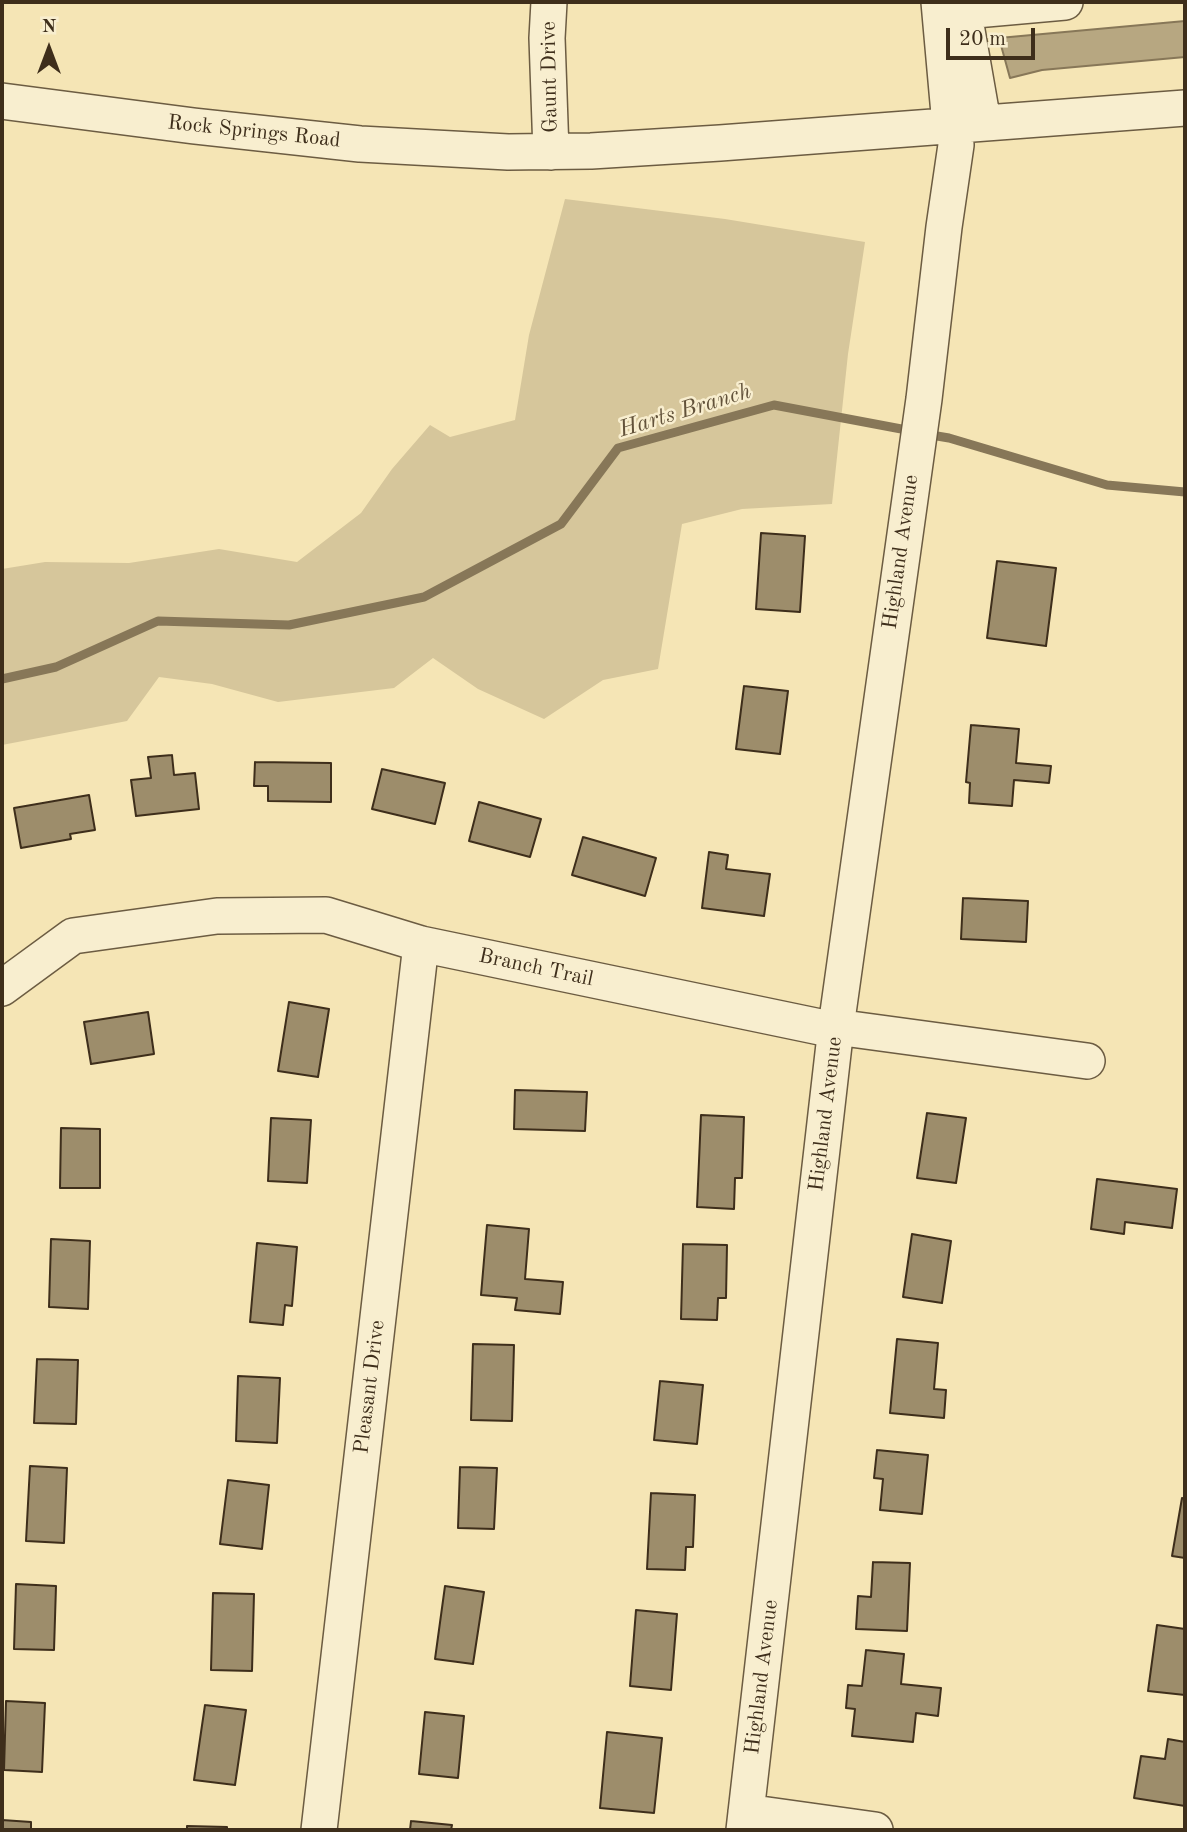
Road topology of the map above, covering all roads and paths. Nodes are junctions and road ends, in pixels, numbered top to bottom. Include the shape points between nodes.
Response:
1 (549, 2) edge
2 (1065, 2) edge
3 (955, 5) edge
4 (2, 101) edge
5 (1185, 108) edge
6 (959, 119) junction
7 (551, 152) junction
8 (421, 944) junction
9 (2, 988) edge
10 (836, 1027) junction
11 (1087, 1061) dead end
12 (745, 1821) edge
13 (319, 1830) edge
14 (875, 1830) edge

1 - 7 street, Gaunt Drive
2 - 3 street
3 - 6 street, Highland Avenue
4 - 7 street, Rock Springs Road via 359,144
5 - 6 street
6 - 7 street, Rock Springs Road via 707,144
6 - 10 street, Highland Avenue
8 - 9 street, Branch Trail via 326,915 217,916 74,936
8 - 10 street, Branch Trail
8 - 13 street, Pleasant Drive
10 - 11 street, Branch Trail
10 - 12 street, Highland Avenue
12 - 14 street

